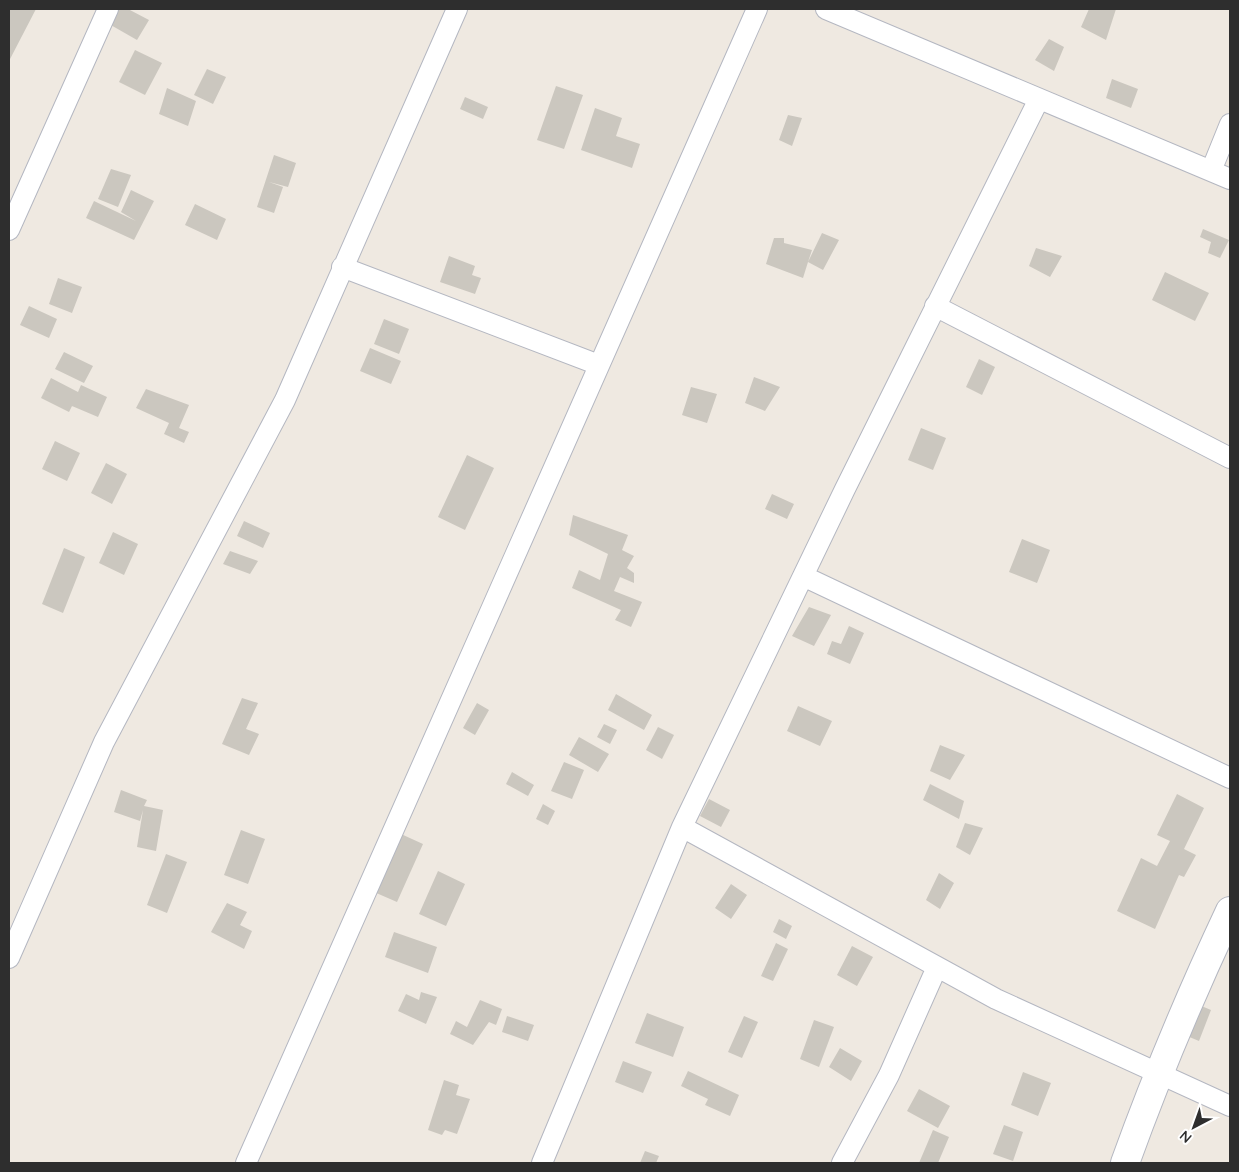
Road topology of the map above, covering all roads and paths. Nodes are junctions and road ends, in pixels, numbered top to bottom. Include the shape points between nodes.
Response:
1 (108, 9) edge
2 (457, 9) edge
3 (757, 9) edge
4 (826, 9) edge
5 (1039, 99) junction
6 (1230, 124) edge
7 (1211, 171) junction
8 (1230, 179) edge
9 (9, 230) edge
10 (342, 267) junction
11 (935, 306) junction
12 (599, 365) junction
13 (1230, 458) edge
14 (803, 576) junction
15 (1230, 778) edge
16 (682, 827) junction
17 (1230, 911) edge
18 (9, 958) edge
19 (937, 967) junction
20 (1158, 1073) junction
21 (1230, 1106) edge
22 (246, 1163) edge
23 (542, 1163) edge
24 (842, 1163) edge
25 (1125, 1163) edge

1 - 9 street
2 - 10 street
3 - 12 street
4 - 5 street
5 - 7 street
5 - 11 street
6 - 7 street
7 - 8 street
10 - 12 street
10 - 18 street via 285,400 104,742
11 - 13 street
11 - 14 street
12 - 22 street
14 - 15 street
14 - 16 street
16 - 19 street
16 - 23 street
17 - 20 street
19 - 20 street via 996,999
19 - 24 street via 889,1075
20 - 21 street
20 - 25 street

